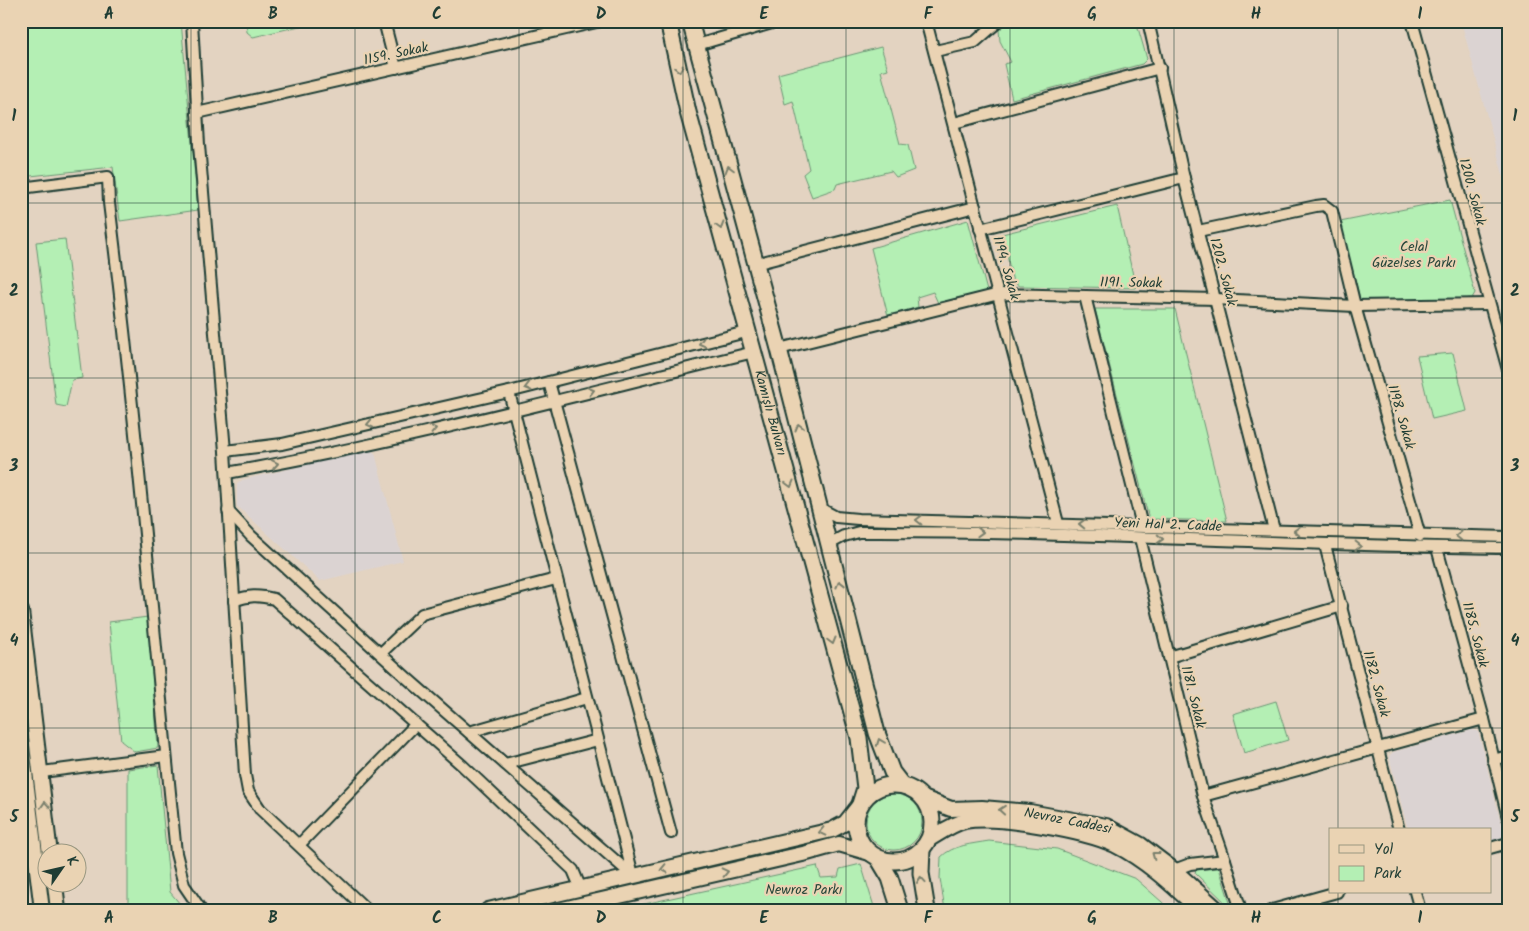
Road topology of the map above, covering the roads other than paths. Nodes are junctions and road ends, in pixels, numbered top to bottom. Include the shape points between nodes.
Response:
1 (192, 21) edge
2 (384, 21) edge
3 (601, 21) edge
4 (668, 21) edge
5 (690, 21) edge
6 (779, 21) edge
7 (926, 21) edge
8 (999, 21) edge
9 (1148, 21) edge
10 (1412, 21) edge
11 (697, 45) junction
12 (935, 52) junction
13 (396, 68) junction
14 (1160, 68) junction
15 (197, 113) junction
16 (954, 123) junction
17 (1184, 178) junction
18 (21, 188) edge
19 (975, 206) junction
20 (980, 229) junction
21 (1198, 231) junction
22 (755, 264) junction
23 (999, 294) junction
24 (1085, 296) junction
25 (1216, 299) junction
26 (1489, 304) junction
27 (1355, 306) junction
28 (750, 331) junction
29 (779, 350) junction
30 (754, 352) junction
31 (1508, 370) edge
32 (549, 382) junction
33 (510, 392) junction
34 (554, 400) junction
35 (514, 410) junction
36 (225, 451) junction
37 (227, 473) junction
38 (821, 509) junction
39 (228, 511) junction
40 (1058, 523) junction
41 (1142, 526) junction
42 (1274, 530) junction
43 (1420, 536) junction
44 (1508, 537) edge
45 (1140, 538) junction
46 (830, 544) junction
47 (1325, 545) junction
48 (1437, 548) junction
49 (1508, 548) edge
50 (556, 579) junction
51 (234, 601) junction
52 (1342, 606) junction
53 (21, 611) edge
54 (380, 653) junction
55 (1169, 657) junction
56 (587, 698) junction
57 (1484, 719) junction
58 (416, 724) junction
59 (469, 732) junction
60 (21, 740) edge
61 (598, 740) junction
62 (1379, 746) junction
63 (166, 756) junction
64 (1508, 756) edge
65 (1493, 760) junction
66 (505, 764) junction
67 (42, 772) junction
68 (902, 785) junction
69 (1203, 796) junction
70 (923, 798) junction
71 (860, 804) junction
72 (26, 808) edge
73 (1508, 818) edge
74 (1399, 828) edge
75 (671, 833) dead end
76 (1508, 843) edge
77 (49, 844) edge
78 (925, 845) junction
79 (299, 846) junction
80 (1492, 847) edge
81 (874, 856) junction
82 (1224, 860) junction
83 (1174, 870) junction
84 (633, 876) junction
85 (581, 889) junction
86 (56, 894) edge
87 (1330, 894) edge
88 (1416, 894) edge
89 (42, 910) edge
90 (58, 910) edge
91 (201, 910) edge
92 (367, 910) edge
93 (488, 910) edge
94 (558, 910) edge
95 (900, 910) edge
96 (927, 910) edge
97 (1199, 910) edge
98 (1218, 910) edge
99 (1242, 910) edge
100 (1272, 910) edge
101 (1420, 910) edge

1 - 15 street
2 - 13 street
3 - 13 street, 1159. Sokak
4 -> 28 highway, Kamışlı Bulvarı via 688,112
5 - 11 highway, Kamışlı Bulvarı
6 - 11 street
7 - 12 street, 1194. Sokak
8 - 12 street via 975,42
9 - 14 street, 1202. Sokak
10 - 26 street, 1200. Sokak
22 -> 11 highway, Kamışlı Bulvarı
12 - 16 street, 1194. Sokak
13 - 15 street, 1159. Sokak
14 - 16 street
14 - 17 street, 1202. Sokak
15 - 36 street
16 - 19 street, 1194. Sokak
17 - 20 street
17 - 21 street, 1202. Sokak
18 - 63 street via 108,177
19 - 20 street, 1194. Sokak
19 - 22 street
20 - 23 street, 1194. Sokak
21 - 25 street, 1202. Sokak
21 - 27 street, 1198. Sokak via 1324,205 1332,211
22 - 29 highway, Kamışlı Bulvarı
23 - 24 street, 1191. Sokak
23 - 29 street, 1191. Sokak
23 - 40 street, 1194. Sokak
24 - 25 street, 1191. Sokak
24 - 41 street
25 - 27 street, 1191. Sokak
25 - 42 street, 1202. Sokak
26 - 27 street, 1191. Sokak
26 - 31 street, 1200. Sokak
27 - 43 street, 1198. Sokak
28 - 30 highway, Kamışlı Bulvarı
28 -> 32 street
38 -> 29 highway, Kamışlı Bulvarı
34 -> 30 street
30 -> 71 highway, Kamışlı Bulvarı via 859,738 865,788
32 -> 33 street
32 - 34 street
33 - 35 street
33 -> 36 street via 282,444
34 - 35 street
34 - 75 street
37 -> 35 street
35 - 50 street
36 - 37 street
37 - 39 street
40 -> 38 street via 858,519 836,517
38 - 46 highway, Kamışlı Bulvarı
39 - 51 street
39 - 54 street via 251,536
41 -> 40 street
41 - 42 street
43 -> 42 street
44 -> 43 street
46 -> 45 street, Yeni Hal 2. Cadde via 859,532
45 -> 47 street, Yeni Hal 2. Cadde
45 - 55 street, 1181. Sokak
68 -> 46 highway, Kamışlı Bulvarı via 892,772 877,733
47 -> 48 street, Yeni Hal 2. Cadde
47 - 52 street, 1182. Sokak
48 - 49 street, Yeni Hal 2. Cadde
48 - 57 street, 1185. Sokak
50 - 54 street via 422,614
50 - 56 street
51 - 58 street via 244,596 274,599
51 - 79 street via 244,775 248,791 260,809
52 - 55 street
52 - 62 street, 1182. Sokak
53 - 67 main road
54 - 59 street
55 - 69 street, 1181. Sokak
56 - 59 street
56 - 61 street
57 - 62 street
57 - 65 street, 1185. Sokak
58 - 79 street
58 - 85 street via 573,870
59 - 66 street
60 - 72 main road
61 - 66 street
61 - 84 street
62 - 69 street
62 - 74 street, 1182. Sokak
63 - 67 street
63 - 91 street via 176,853 184,884
64 - 65 street
65 - 73 street, 1185. Sokak
66 - 84 street
77 -> 67 main road
68 - 70 highway
68 - 71 highway via 878,787
69 - 82 street, 1181. Sokak
70 - 78 highway via 932,819
83 -> 70 main road, Nevroz Caddesi via 1135,841 1106,826 1030,812 952,809
71 - 81 highway via 855,828 859,840
71 -> 84 main road via 845,823 832,830
72 - 89 main road
76 - 80 street
78 - 81 highway via 906,860 887,861
96 -> 78 highway via 920,873
78 - 97 main road, Nevroz Caddesi via 951,826 965,821 1050,827 1088,835 1114,845 1146,864
79 - 92 street
94 -> 81 main road via 839,844
81 - 95 highway via 890,878
82 - 83 street via 1190,864
82 - 99 street, 1181. Sokak
83 - 98 main road, Nevroz Caddesi
84 - 85 main road
85 - 93 main road
86 - 90 main road
87 - 100 street
88 - 101 street

